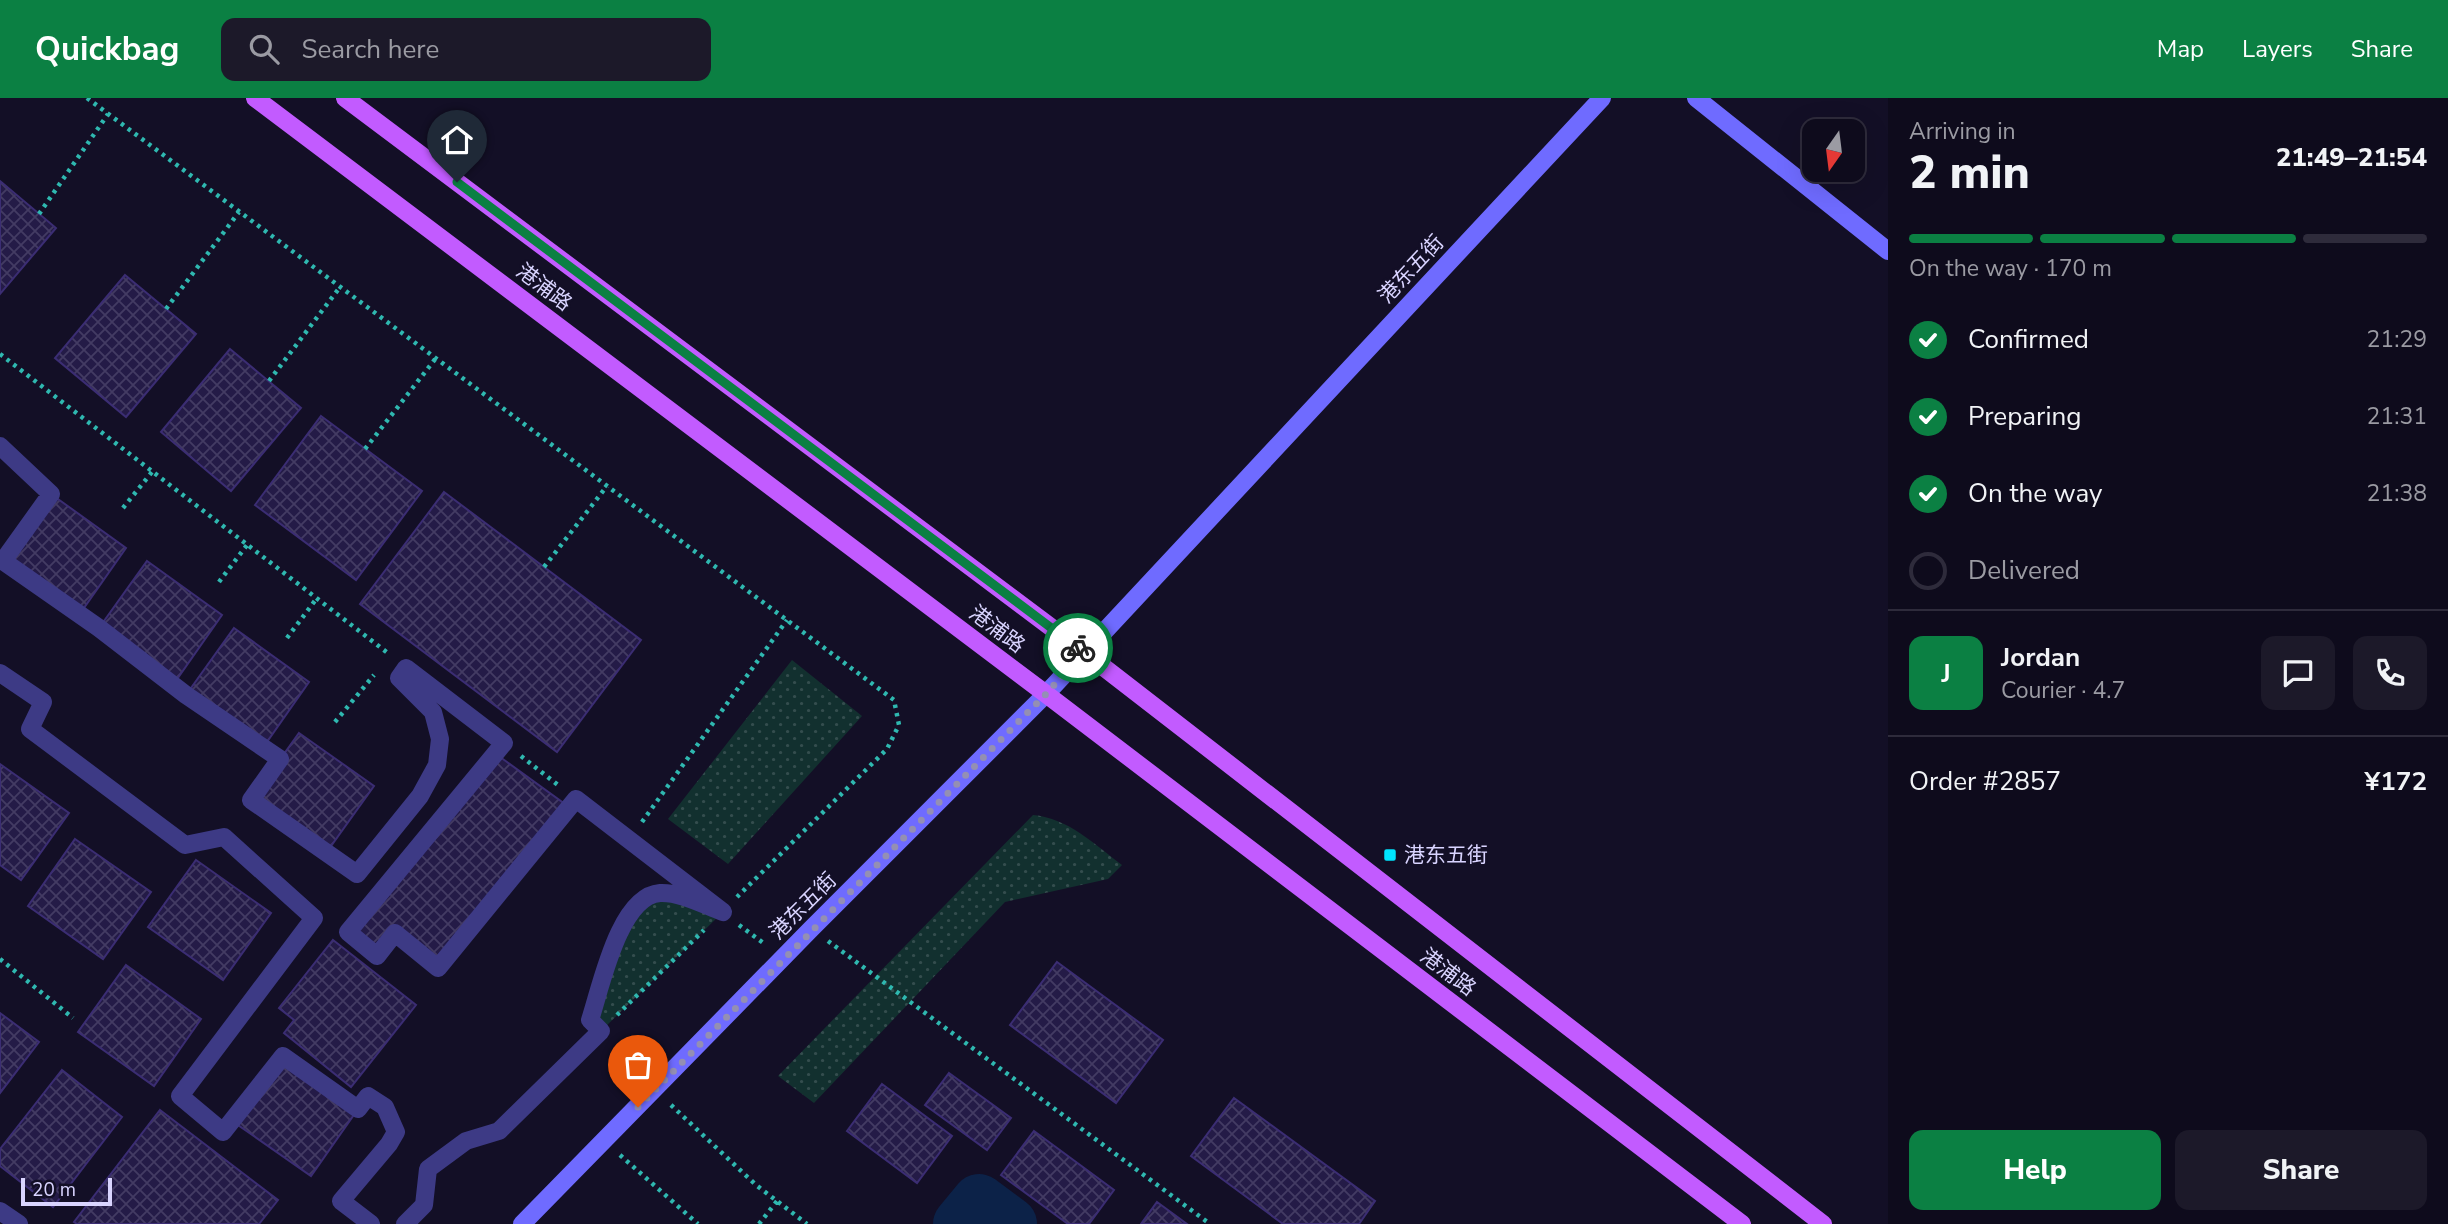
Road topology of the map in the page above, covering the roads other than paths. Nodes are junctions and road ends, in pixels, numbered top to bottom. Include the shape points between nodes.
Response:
1 (255, 98) edge
2 (345, 98) edge
3 (1602, 98) edge
4 (1696, 98) edge
5 (1888, 251) edge
6 (0, 446) edge
7 (1084, 652) junction
8 (0, 673) edge
9 (1046, 694) junction
10 (0, 1211) edge
11 (19, 1224) edge
12 (371, 1224) edge
13 (405, 1224) edge
14 (523, 1224) edge
15 (1742, 1224) edge
16 (1823, 1224) edge

1 - 9 main road, 港浦路
2 - 7 main road, 港浦路
3 - 7 street, 港东五街
4 - 5 street
6 - 13 street via 51,494 3,561 280,760 251,800 357,874 420,796 437,765 440,739 433,712 399,678 406,668 505,743 348,932 377,956 395,933 438,968 576,799 723,912 659,893 640,902 624,921 590,1020 601,1031 499,1131 466,1141 428,1169 424,1205
7 - 9 street, 港东五街
7 - 16 main road, 港浦路
8 - 12 street via 43,702 30,729 185,845 224,837 314,918 180,1096 223,1132 283,1056 358,1109 368,1096 385,1107 396,1132 341,1200
9 - 14 street, 港东五街
9 - 15 main road, 港浦路
10 - 11 street

